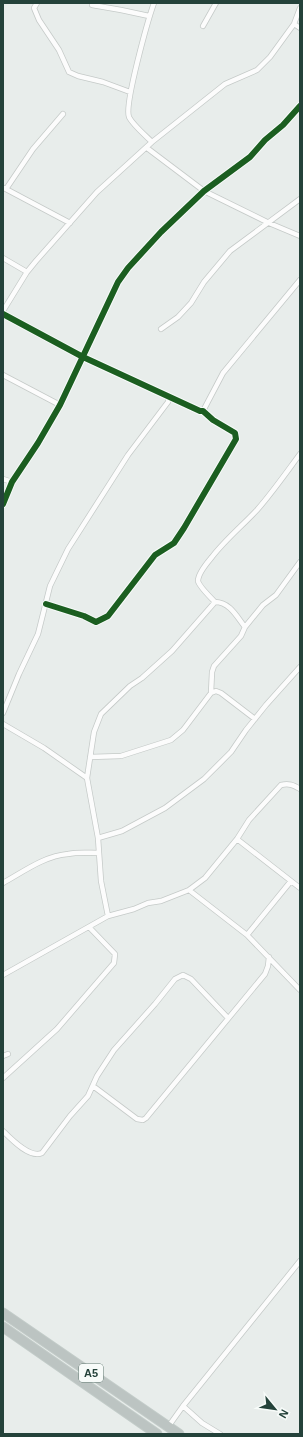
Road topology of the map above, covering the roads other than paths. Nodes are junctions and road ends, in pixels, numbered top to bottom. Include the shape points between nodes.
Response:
1 (37, 3) edge
2 (154, 3) edge
3 (216, 3) edge
4 (92, 5) dead end
5 (300, 8) edge
6 (150, 16) junction
7 (294, 24) junction
8 (203, 26) dead end
9 (300, 28) edge
10 (130, 92) junction
11 (300, 106) edge
12 (63, 114) dead end
13 (152, 142) junction
14 (147, 148) junction
15 (4, 188) edge
16 (204, 190) junction
17 (300, 199) edge
18 (70, 223) junction
19 (269, 223) junction
20 (300, 236) edge
21 (3, 258) edge
22 (27, 272) junction
23 (300, 280) edge
24 (3, 313) edge
25 (161, 329) dead end
26 (83, 357) junction
27 (3, 375) edge
28 (169, 398) junction
29 (60, 405) junction
30 (203, 411) junction
31 (300, 454) edge
32 (3, 479) edge
33 (12, 482) junction
34 (3, 504) edge
35 (300, 562) edge
36 (215, 602) junction
37 (46, 604) junction
38 (245, 627) junction
39 (300, 667) edge
40 (211, 693) junction
41 (3, 712) edge
42 (255, 719) junction
43 (3, 724) edge
44 (90, 757) junction
45 (87, 778) junction
46 (300, 789) edge
47 (98, 838) junction
48 (237, 839) junction
49 (99, 853) junction
50 (291, 882) junction
51 (3, 883) edge
52 (300, 888) edge
53 (189, 890) junction
54 (108, 916) junction
55 (89, 927) junction
56 (247, 935) junction
57 (269, 957) junction
58 (3, 975) edge
59 (300, 990) edge
60 (228, 1018) junction
61 (3, 1078) edge
62 (93, 1086) junction
63 (3, 1131) edge
64 (300, 1261) edge
65 (3, 1313) edge
66 (3, 1327) edge
67 (183, 1406) junction
68 (168, 1427) junction
69 (157, 1434) edge
70 (179, 1434) edge
71 (220, 1434) edge

1 - 10 street via 34,8 39,20 59,50 69,72
2 - 6 street
3 - 8 street
4 - 6 street
5 - 7 street
6 - 10 street
7 - 9 street
7 - 13 street via 257,70 225,84
10 - 13 street via 129,117
11 - 16 street via 250,157
12 - 15 street via 33,148
13 - 14 street
14 - 16 street
14 - 18 street via 97,192
15 - 18 street
16 - 19 street
16 - 26 street via 128,268 118,282
17 - 19 street
18 - 22 street
19 - 20 street
19 - 25 street via 230,251 204,282 191,303 178,317
21 - 22 street
22 - 24 street
23 - 30 street via 223,374
24 - 26 street
26 - 28 street
26 - 29 street
27 - 29 street
28 - 30 street
28 - 37 street via 128,455 68,549 50,586
29 - 33 street
30 - 37 street via 235,433 236,439 174,543 155,555 108,616 101,621 96,622
31 - 36 street via 256,511 220,546 201,572 199,584
32 - 33 street
33 - 34 street
35 - 38 street via 276,595 263,605
36 - 38 street via 229,606
36 - 44 street via 172,651 100,714
37 - 41 street via 38,634
38 - 40 street via 241,636 214,666
39 - 42 street
40 - 42 street via 221,693
40 - 44 street via 184,730 171,740 121,756
42 - 47 street via 231,752 204,779 165,808 122,830
43 - 45 street
44 - 45 street
45 - 47 street
46 - 48 street via 293,785 280,785 249,820
47 - 49 street
48 - 50 street
48 - 53 street via 205,878
49 - 51 street via 52,857
49 - 54 street
50 - 52 street
50 - 56 street
53 - 54 street
53 - 56 street
54 - 55 street
55 - 58 street
55 - 61 street via 116,954 114,963 57,1029
56 - 57 street
57 - 59 street
57 - 60 street via 265,974
60 - 62 street via 143,1120 137,1119
60 - 62 street via 191,979 184,975 179,976 114,1050
62 - 63 street via 88,1096 38,1155 16,1144
64 - 67 street
65 - 68 highway, A5
66 - 69 highway, A5
67 - 68 street
67 - 71 street via 202,1423
68 - 70 highway, A5

